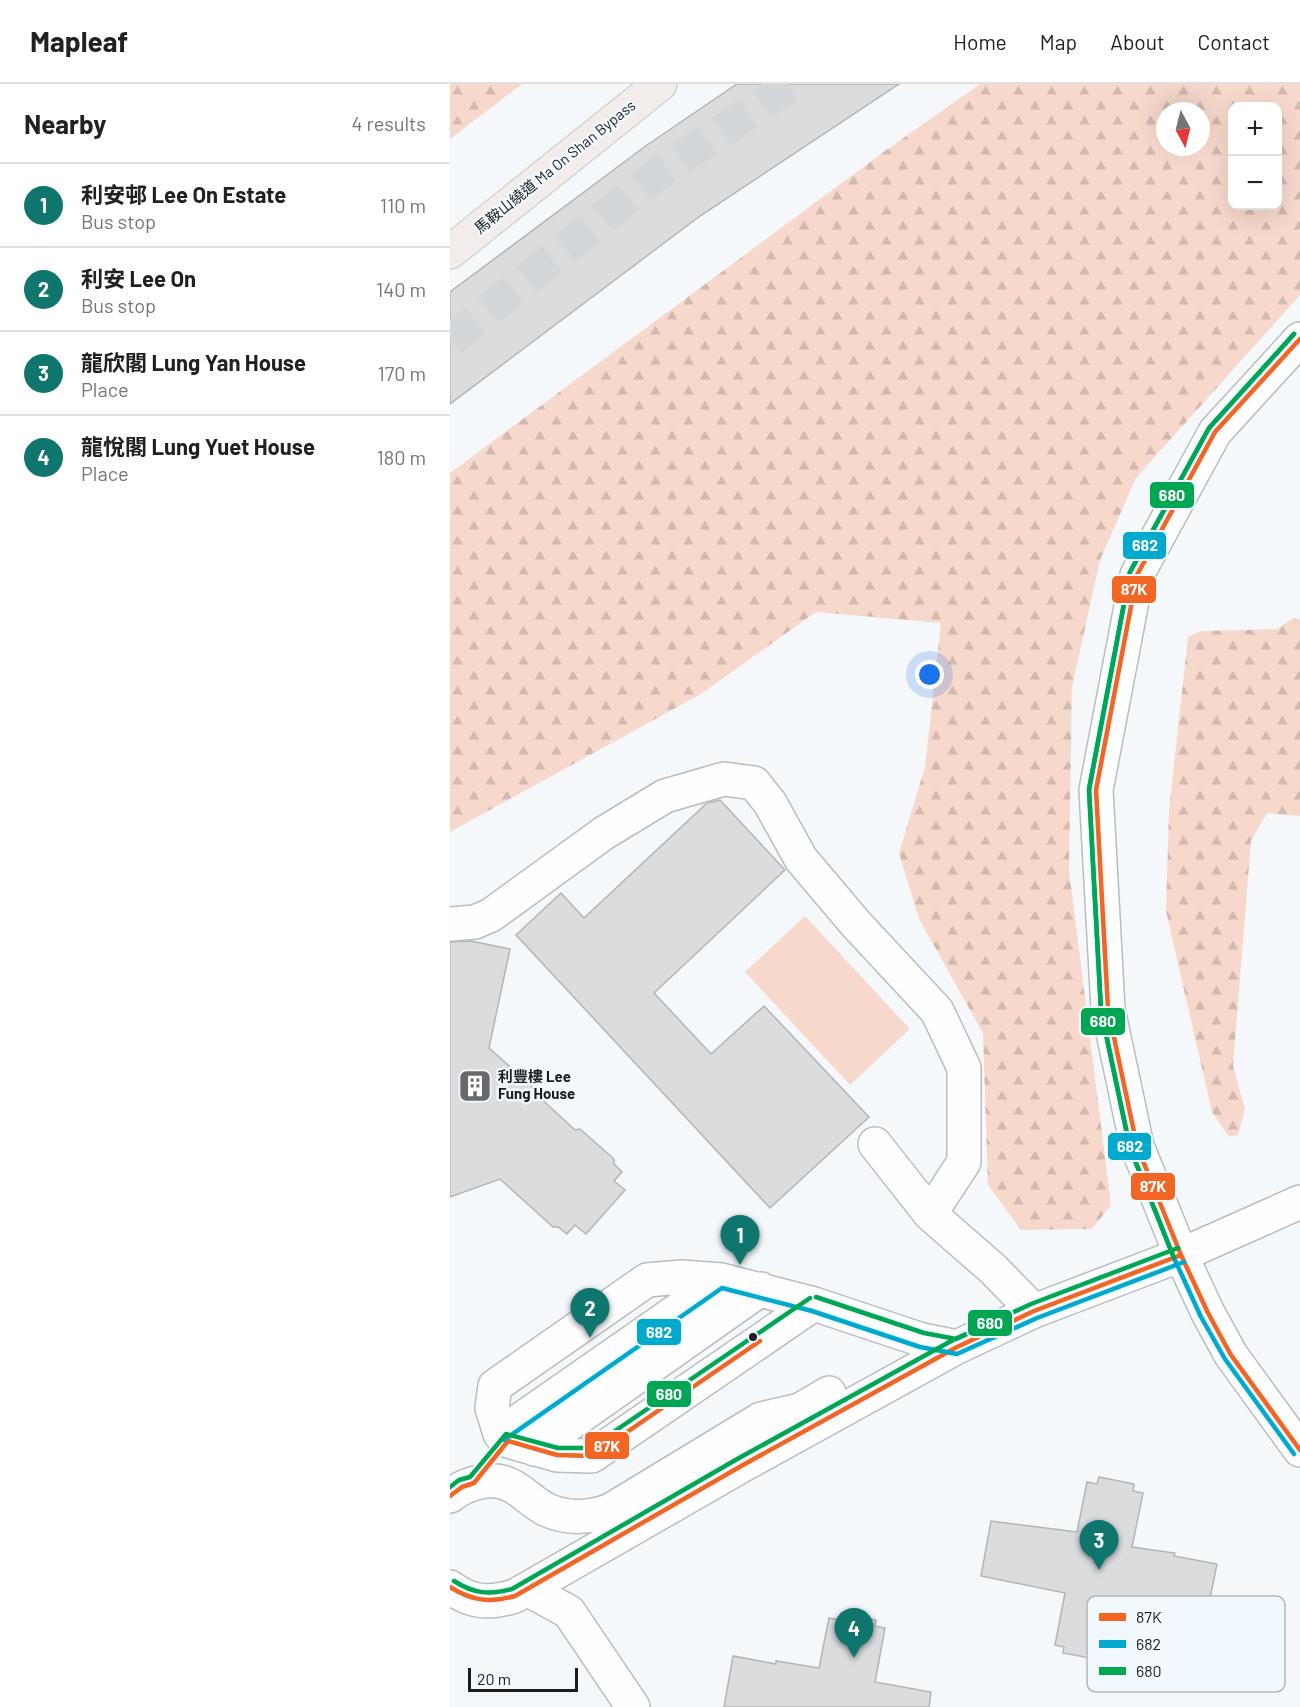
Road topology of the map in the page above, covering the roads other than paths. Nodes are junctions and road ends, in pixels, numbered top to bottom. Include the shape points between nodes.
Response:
1 (660, 84) edge
2 (450, 252) edge
3 (1300, 339) edge
4 (450, 924) edge
5 (876, 1144) dead end
6 (1300, 1202) edge
7 (930, 1214) junction
8 (1181, 1255) junction
9 (721, 1280) junction
10 (761, 1289) junction
11 (814, 1304) junction
12 (1034, 1311) junction
13 (922, 1340) junction
14 (957, 1347) junction
15 (514, 1441) junction
16 (1300, 1450) edge
17 (462, 1489) edge
18 (450, 1587) edge
19 (528, 1589) junction
20 (633, 1707) edge

1 - 2 main road, 馬鞍山繞道 Ma On Shan Bypass
3 - 8 street via 1215,432 1137,575 1096,790 1108,1009 1137,1146
4 - 7 street via 475,922 491,915 604,833 665,796 724,779 754,783 801,858 937,1011 964,1068 964,1162
5 - 7 street
6 - 8 street
7 - 12 street
8 - 12 street
8 - 16 street via 1231,1355
9 - 10 street
9 - 15 street
9 - 15 street via 647,1280 495,1386 492,1408
10 - 11 street
10 - 15 street
11 - 13 street
11 - 15 street via 592,1456 557,1455
12 - 14 street
13 - 14 street
13 - 17 street via 800,1410 761,1419 596,1516 549,1511 511,1485 492,1481
14 - 19 street
15 - 17 street
18 - 19 street via 461,1595 496,1602
19 - 20 street via 569,1612

